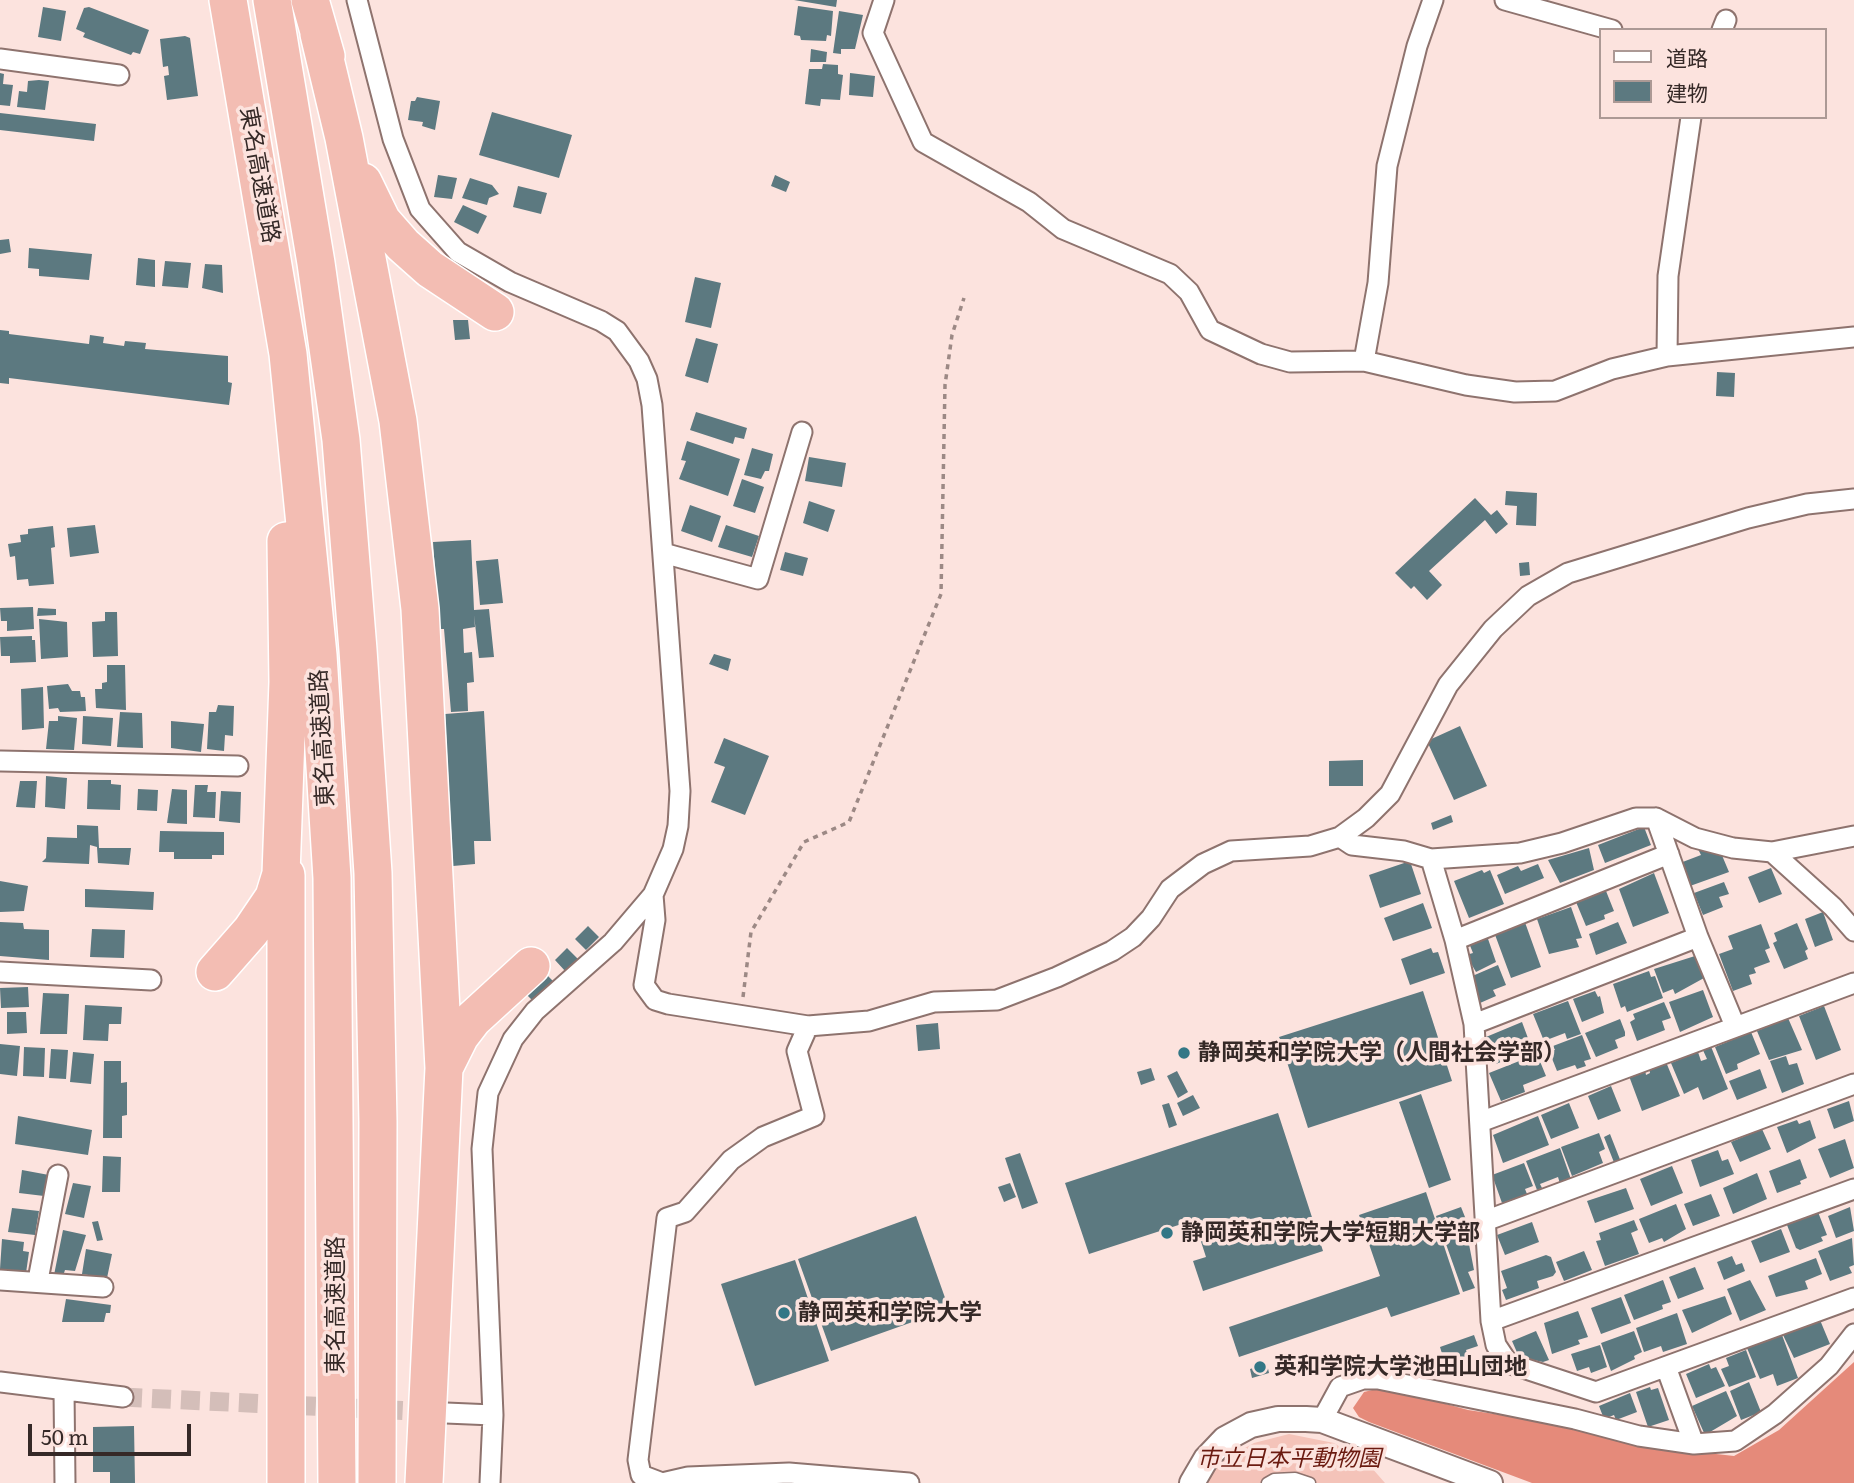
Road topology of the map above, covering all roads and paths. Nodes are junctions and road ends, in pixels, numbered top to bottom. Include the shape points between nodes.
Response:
1 (228, 0) edge
2 (272, 0) edge
3 (357, 0) edge
4 (884, 0) edge
5 (1433, 0) edge
6 (1504, 0) edge
7 (314, 17) edge
8 (1605, 28) edge
9 (0, 59) edge
10 (119, 75) dead end
11 (1690, 119) edge
12 (271, 247) junction
13 (964, 298) dead end
14 (495, 312) dead end
15 (1854, 337) edge
16 (1667, 356) junction
17 (1364, 361) junction
18 (802, 432) dead end
19 (1854, 499) edge
20 (663, 553) junction
21 (0, 755) edge
22 (1, 761) edge
23 (238, 766) dead end
24 (0, 777) edge
25 (286, 813) junction
26 (1656, 818) junction
27 (1854, 836) edge
28 (1340, 837) junction
29 (1772, 852) junction
30 (1669, 854) junction
31 (1431, 859) junction
32 (653, 895) junction
33 (1854, 931) edge
34 (1698, 937) junction
35 (1455, 940) junction
36 (531, 966) dead end
37 (0, 972) edge
38 (215, 972) dead end
39 (151, 980) dead end
40 (1854, 983) edge
41 (741, 1013) junction
42 (1474, 1024) junction
43 (808, 1026) junction
44 (1735, 1026) junction
45 (444, 1068) junction
46 (1854, 1084) edge
47 (1480, 1122) junction
48 (58, 1175) dead end
49 (1854, 1189) edge
50 (1485, 1221) junction
51 (0, 1279) edge
52 (38, 1280) junction
53 (103, 1287) dead end
54 (1854, 1298) edge
55 (1491, 1321) junction
56 (1854, 1334) edge
57 (1665, 1367) junction
58 (0, 1382) edge
59 (64, 1390) junction
60 (123, 1397) tunnel mouth
61 (446, 1413) tunnel mouth
62 (493, 1415) junction
63 (1322, 1420) junction
64 (1694, 1444) junction
65 (65, 1483) edge
66 (286, 1483) edge
67 (337, 1483) edge
68 (377, 1483) edge
69 (424, 1483) edge
70 (490, 1483) edge
71 (909, 1483) edge
72 (1192, 1483) edge
73 (1267, 1483) edge
74 (1310, 1483) edge
75 (1490, 1483) edge

1 - 12 highway, 東名高速道路
2 - 68 highway, 東名高速道路 via 339,426 358,650 373,887
3 - 20 street via 411,191 432,225 477,264 617,331 639,361 652,405
4 - 17 street via 873,33 923,142 1029,202 1063,229 1170,274 1189,292 1210,330 1290,362
5 - 17 street via 1387,166 1378,283
6 - 8 street
7 - 14 highway via 359,174 382,221 430,269
7 - 45 highway via 344,138 398,421 420,609
9 - 10 street
11 - 16 street via 1668,276
12 - 25 highway via 285,494
12 - 67 highway, 東名高速道路 via 299,446 331,864
13 - 41 path via 952,335 945,386 941,594 849,822 804,842 751,932
15 - 16 street
16 - 17 street via 1612,369 1555,391 1516,392
18 - 20 street via 758,579
19 - 28 street via 1748,518 1568,573 1528,596 1493,629 1448,685 1390,793
20 - 32 street via 680,791 673,849
21 - 22 street
22 - 23 street
22 - 24 street
25 - 38 highway via 281,874 274,897
25 - 66 highway
26 - 29 street via 1695,838
26 - 30 street
26 - 31 street via 1636,818 1520,853
27 - 29 street
28 - 31 street via 1352,845
28 - 43 street via 1310,846 1231,851 1203,864 1170,889 1151,918 1112,951 997,1000 934,1002 869,1021
29 - 33 street
30 - 34 street
30 - 35 street
31 - 35 street
32 - 41 street via 644,985 648,993 667,1004
32 - 62 street via 613,942 535,1011 513,1039 488,1093 482,1149
34 - 42 street
34 - 44 street
35 - 42 street
36 - 45 highway via 473,1019
37 - 39 street
40 - 44 street
41 - 43 street
42 - 47 street
43 - 71 street via 797,1051 814,1116 763,1137 731,1160 685,1212 667,1218 638,1460 641,1475 663,1483 688,1476 789,1473
44 - 47 street
45 - 69 highway
46 - 50 street
47 - 50 street
48 - 52 street
49 - 55 street
50 - 55 street
51 - 52 street
52 - 53 street
54 - 57 street
55 - 57 street via 1496,1345 1508,1363 1596,1392
56 - 64 street via 1829,1366 1753,1430 1735,1441
57 - 64 street
58 - 59 street
59 - 60 street
59 - 65 street
61 - 62 street
62 - 70 street
63 - 64 street via 1340,1387 1363,1378
63 - 72 street via 1251,1424 1225,1439
63 - 75 street
73 - 74 lane via 1295,1478

